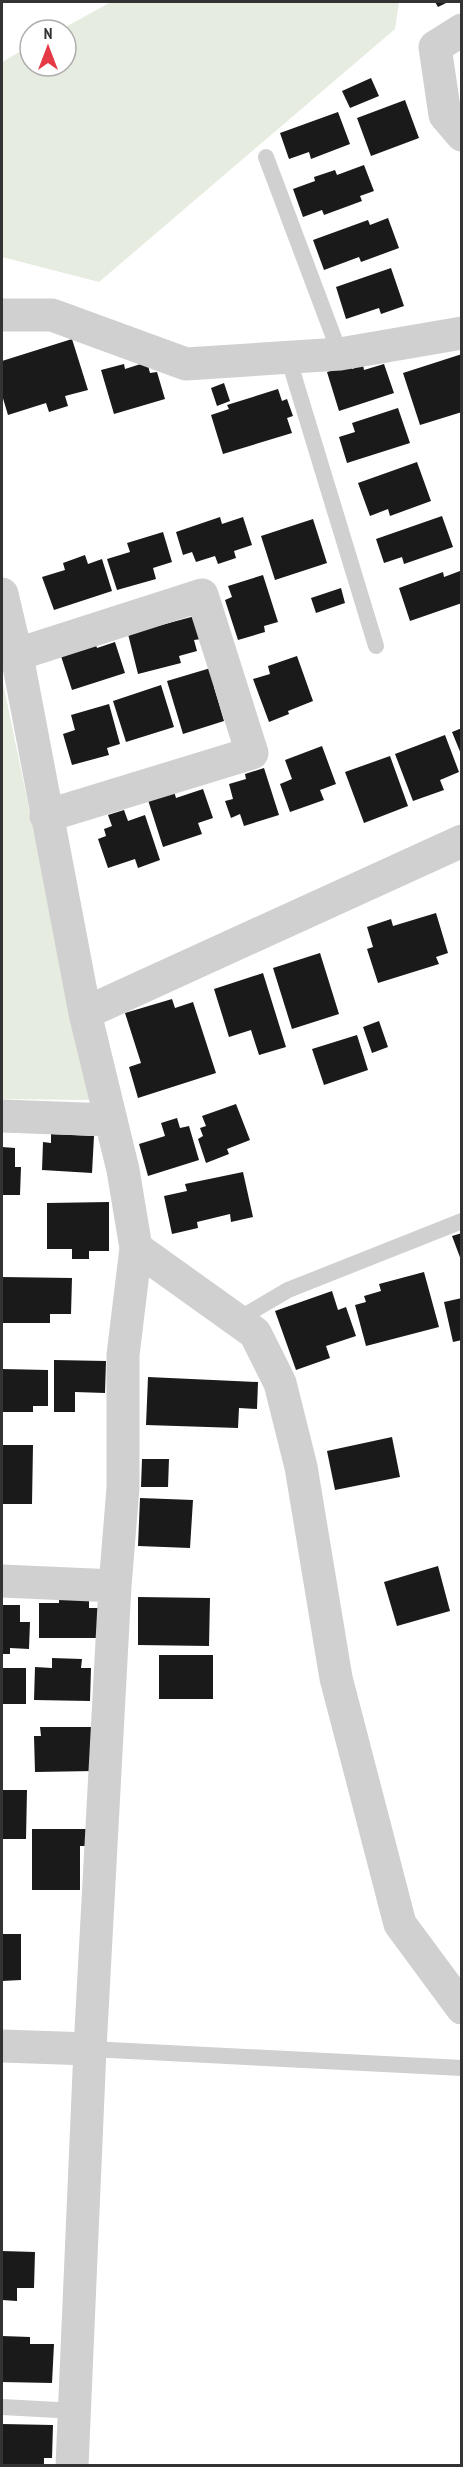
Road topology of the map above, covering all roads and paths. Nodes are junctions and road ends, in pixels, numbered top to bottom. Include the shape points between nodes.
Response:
1 (462, 30) edge
2 (462, 135) edge
3 (266, 157) dead end
4 (2, 315) edge
5 (462, 333) edge
6 (340, 354) junction
7 (288, 357) junction
8 (2, 594) edge
9 (376, 646) dead end
10 (12, 662) edge
11 (46, 816) junction
12 (462, 841) edge
13 (85, 1013) junction
14 (2, 1116) edge
15 (111, 1120) junction
16 (462, 1221) edge
17 (136, 1248) junction
18 (237, 1320) junction
19 (2, 1581) edge
20 (115, 1586) junction
21 (462, 2008) edge
22 (2, 2046) edge
23 (90, 2049) junction
24 (462, 2068) edge
25 (2, 2407) edge
26 (76, 2411) junction
27 (72, 2466) edge

1 - 2 street via 435,47 446,115
3 - 6 lane
4 - 7 street via 52,315 186,364
5 - 6 street
6 - 7 street
7 - 9 lane
8 - 10 street
10 - 11 street
10 - 11 street via 202,595 252,753
11 - 13 street
12 - 13 street
13 - 15 street
14 - 15 street
15 - 17 street
16 - 18 lane via 288,1290
17 - 18 street
17 - 20 street via 123,1355 123,1488
18 - 21 street via 255,1333 280,1383 301,1467 336,1678 400,1924
19 - 20 street
20 - 23 street
22 - 23 street
23 - 24 lane
23 - 26 street
25 - 26 lane
26 - 27 street

